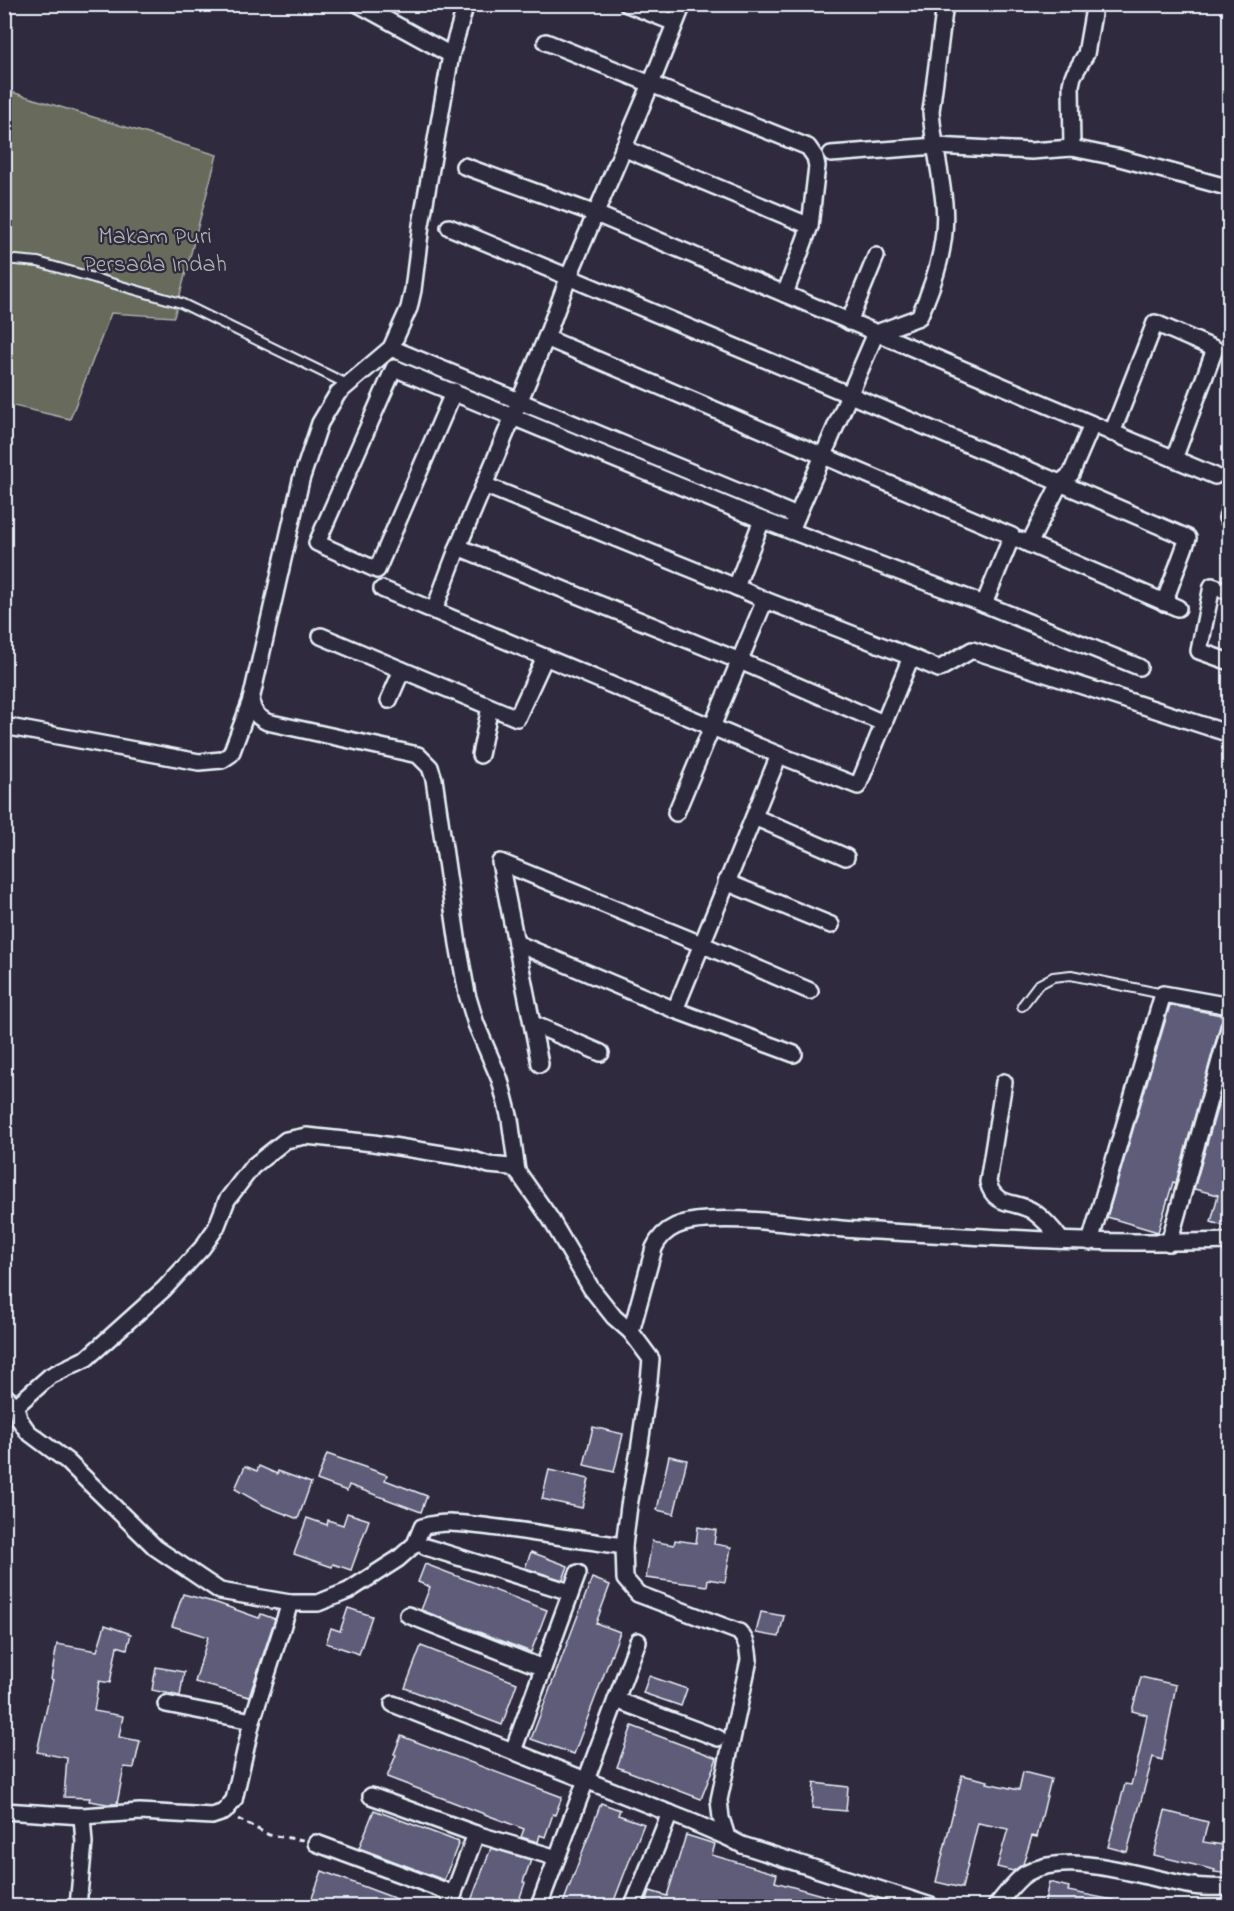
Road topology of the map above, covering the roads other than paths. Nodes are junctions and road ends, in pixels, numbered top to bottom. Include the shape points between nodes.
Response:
1 (358, 4) edge
2 (466, 4) edge
3 (627, 4) edge
4 (682, 4) edge
5 (945, 4) edge
6 (1093, 14) dead end
7 (675, 22) junction
8 (546, 42) dead end
9 (451, 55) junction
10 (651, 84) junction
11 (936, 146) junction
12 (623, 148) junction
13 (1072, 148) junction
14 (831, 154) dead end
15 (464, 166) dead end
16 (1230, 188) edge
17 (596, 214) junction
18 (810, 226) junction
19 (449, 227) dead end
20 (876, 256) dead end
21 (4, 259) edge
22 (569, 276) junction
23 (785, 294) junction
24 (849, 322) junction
25 (876, 333) junction
26 (546, 338) junction
27 (391, 348) junction
28 (347, 384) junction
29 (454, 391) junction
30 (850, 394) junction
31 (519, 401) junction
32 (512, 417) junction
33 (1092, 425) junction
34 (1112, 433) junction
35 (824, 457) junction
36 (1174, 459) junction
37 (1215, 476) dead end
38 (1060, 483) junction
39 (484, 485) junction
40 (1230, 508) edge
41 (797, 516) junction
42 (1230, 519) edge
43 (762, 520) junction
44 (791, 531) junction
45 (1012, 536) junction
46 (1029, 544) junction
47 (458, 547) junction
48 (736, 587) junction
49 (382, 589) dead end
50 (1230, 592) edge
51 (765, 600) junction
52 (984, 604) junction
53 (434, 611) junction
54 (321, 636) dead end
55 (545, 657) junction
56 (910, 657) junction
57 (740, 661) junction
58 (1230, 662) edge
59 (1139, 667) dead end
60 (402, 670) junction
61 (251, 700) junction
62 (389, 700) dead end
63 (490, 707) junction
64 (883, 723) junction
65 (4, 726) edge
66 (713, 727) junction
67 (1230, 734) edge
68 (480, 755) dead end
69 (779, 756) junction
70 (676, 813) dead end
71 (754, 817) junction
72 (846, 857) dead end
73 (726, 882) junction
74 (831, 925) dead end
75 (516, 943) junction
76 (701, 945) junction
77 (810, 991) dead end
78 (1163, 994) junction
79 (1022, 1006) dead end
80 (1230, 1006) edge
81 (675, 1010) junction
82 (533, 1024) junction
83 (1230, 1025) edge
84 (602, 1053) dead end
85 (794, 1054) dead end
86 (540, 1064) dead end
87 (1004, 1082) dead end
88 (517, 1171) junction
89 (1061, 1240) junction
90 (1230, 1241) edge
91 (1090, 1242) junction
92 (1169, 1243) junction
93 (631, 1332) junction
94 (4, 1395) edge
95 (16, 1406) junction
96 (624, 1546) junction
97 (426, 1547) dead end
98 (578, 1573) dead end
99 (570, 1592) junction
100 (290, 1603) junction
101 (408, 1615) dead end
102 (638, 1641) dead end
103 (543, 1668) junction
104 (616, 1700) junction
105 (166, 1704) dead end
106 (393, 1704) dead end
107 (252, 1720) junction
108 (718, 1738) dead end
109 (513, 1751) junction
110 (586, 1780) junction
111 (371, 1796) dead end
112 (4, 1811) edge
113 (670, 1813) junction
114 (81, 1816) junction
115 (476, 1834) junction
116 (727, 1837) junction
117 (316, 1843) road end
118 (557, 1858) junction
119 (1230, 1887) edge
120 (451, 1900) edge
121 (78, 1906) edge
122 (539, 1906) edge
123 (633, 1906) edge
124 (931, 1906) edge
125 (996, 1906) edge

1 - 9 street
2 - 9 street
3 - 7 street
4 - 7 street
5 - 11 street via 931,111
6 - 13 street via 1086,54 1071,85
7 - 10 street
8 - 10 street
9 - 27 street via 413,290
10 - 12 street
10 - 18 street via 808,147 817,166
11 - 13 street via 1031,151
11 - 14 street
11 - 25 street via 944,206 943,238 931,290 919,317
12 - 17 street
12 - 18 street
13 - 16 street
15 - 17 street
17 - 22 street
17 - 23 street
18 - 23 street
19 - 22 street
20 - 24 street
21 - 28 lane via 38,262 181,303
22 - 26 street
22 - 30 street
23 - 24 street
24 - 25 street
25 - 30 street
25 - 33 street
26 - 31 street
26 - 35 street
27 - 28 street
27 - 31 street
28 - 61 street via 330,403 310,449
29 - 29 street via 394,368 317,543 377,570
29 - 32 street
30 - 35 street
30 - 38 street
31 - 32 street
31 - 41 street
32 - 39 street
32 - 43 street
33 - 34 street
33 - 38 street via 1071,474
34 - 36 street
34 - 36 street via 1155,323 1215,349
35 - 41 street
35 - 45 street
36 - 37 street
38 - 46 street
38 - 46 street via 1188,538 1171,605
39 - 47 street
39 - 48 street
40 - 42 street
41 - 44 street
43 - 44 street
43 - 48 street
44 - 52 street
45 - 46 street
45 - 52 street
47 - 53 street
47 - 57 street
48 - 51 street
49 - 53 street
50 - 58 street via 1212,586 1199,651
51 - 56 street
51 - 57 street
52 - 59 street
53 - 55 street
54 - 60 street
55 - 63 street via 517,718
55 - 66 street
56 - 64 street
56 - 67 street via 939,669 972,650
57 - 64 street
57 - 66 street
60 - 62 street
60 - 63 street
61 - 65 street via 231,754 213,762
61 - 88 street via 253,712 267,722 418,755 430,767 467,994 500,1080
63 - 68 street
64 - 69 street via 858,786
66 - 69 street
66 - 70 street
69 - 71 street
71 - 72 street
71 - 73 street
73 - 74 street
73 - 76 street
75 - 76 street via 500,862
75 - 81 street
75 - 82 street
76 - 77 street
76 - 81 street
78 - 79 lane via 1071,975 1053,977 1038,985
78 - 80 street
78 - 91 street
81 - 85 street
82 - 84 street
82 - 86 street
83 - 92 street
87 - 89 street via 988,1182 990,1191 998,1198 1032,1210
88 - 93 street via 591,1288
88 - 95 street via 468,1158 373,1143 306,1136 286,1140 252,1167 227,1200 216,1228 202,1248 164,1289 87,1358 50,1377
89 - 91 street
89 - 93 street via 771,1222 686,1223 659,1237
90 - 92 street
91 - 92 street
93 - 96 street via 651,1359 651,1366
94 - 95 street
95 - 100 street via 28,1432 67,1461 156,1548 220,1591
96 - 100 street via 438,1522 422,1527 415,1544 403,1555 348,1591 318,1603
96 - 116 street via 625,1579 638,1594 739,1632 746,1640 749,1660 718,1800
97 - 99 street
98 - 99 street
99 - 103 street
100 - 107 street
101 - 103 street
102 - 104 street
103 - 109 street
104 - 108 street
104 - 110 street
105 - 107 street
106 - 109 street
107 - 114 street via 234,1800 224,1812 212,1816 140,1812
109 - 110 street
110 - 113 street
110 - 118 street
111 - 115 street
112 - 114 street
113 - 116 street
113 - 123 street
114 - 121 street via 84,1843
115 - 118 street
115 - 120 street
116 - 124 street
117 - 120 street
118 - 122 street
119 - 125 street via 1195,1886 1089,1865 1062,1864 1028,1873

